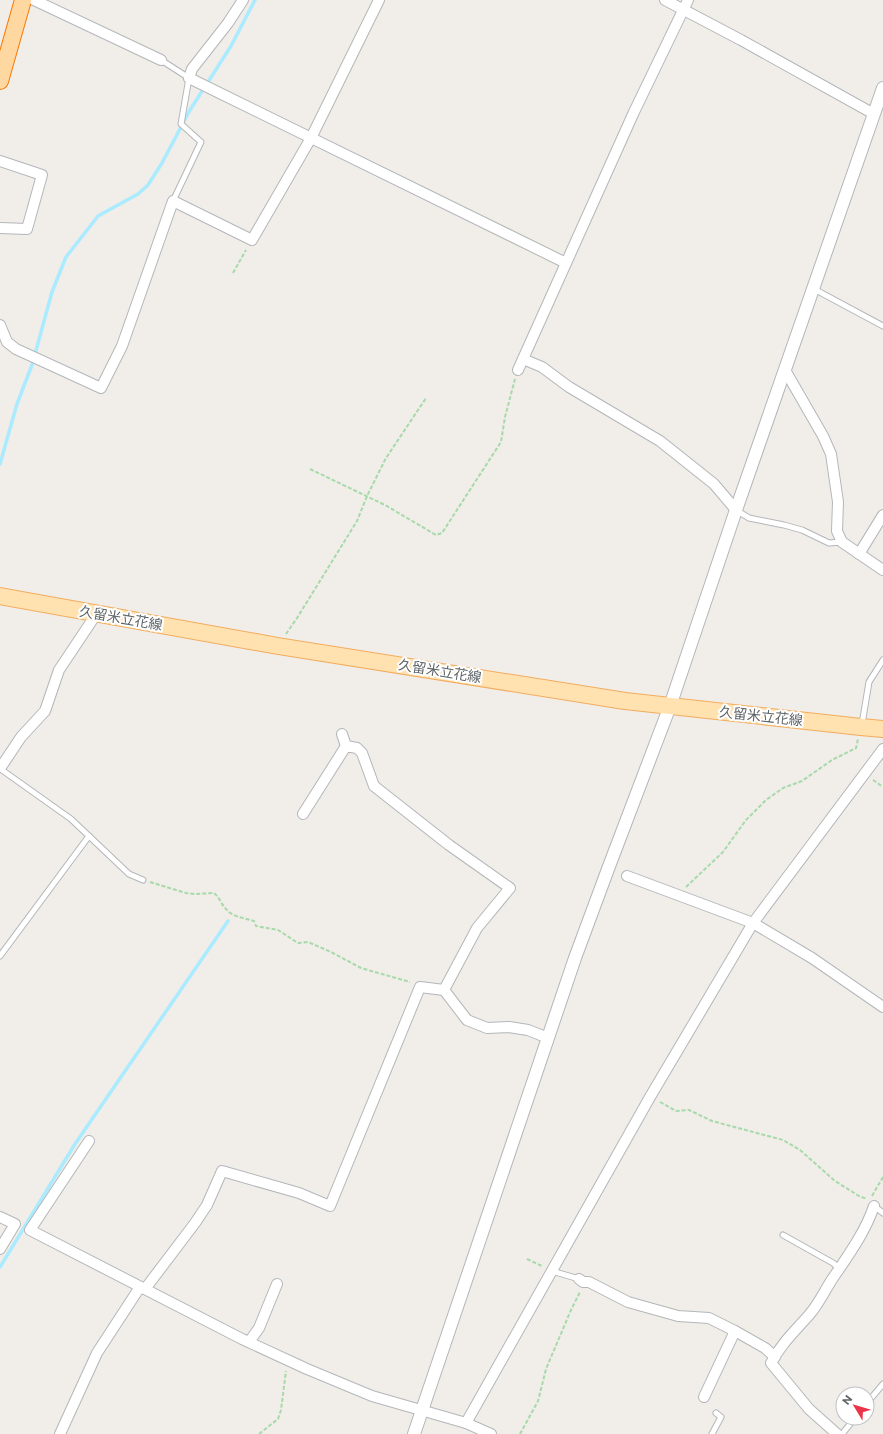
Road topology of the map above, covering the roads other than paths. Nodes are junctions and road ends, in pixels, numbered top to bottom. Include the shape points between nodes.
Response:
1 (23, 0) edge
2 (34, 0) edge
3 (244, 0) edge
4 (378, 0) edge
5 (666, 0) edge
6 (685, 4) edge
7 (161, 60) joint
8 (189, 78) junction
9 (0, 80) edge
10 (883, 88) edge
11 (874, 114) junction
12 (311, 138) junction
13 (0, 161) edge
14 (173, 202) junction
15 (0, 228) edge
16 (566, 263) junction
17 (813, 288) junction
18 (0, 325) edge
19 (883, 326) edge
20 (523, 359) junction
21 (518, 370) road end
22 (785, 370) junction
23 (736, 510) junction
24 (883, 515) edge
25 (842, 542) junction
26 (859, 554) junction
27 (883, 570) edge
28 (0, 596) edge
29 (97, 613) junction
30 (883, 660) edge
31 (670, 706) junction
32 (861, 727) junction
33 (883, 729) edge
34 (342, 734) dead end
35 (346, 746) junction
36 (883, 749) edge
37 (1, 767) edge
38 (303, 814) dead end
39 (89, 836) junction
40 (627, 876) dead end
41 (143, 880) road end
42 (753, 923) junction
43 (0, 956) edge
44 (444, 990) junction
45 (883, 1007) edge
46 (548, 1038) junction
47 (89, 1141) dead end
48 (873, 1203) joint
49 (883, 1213) edge
50 (0, 1217) edge
51 (783, 1235) dead end
52 (0, 1249) edge
53 (840, 1268) junction
54 (552, 1271) junction
55 (582, 1281) joint
56 (277, 1284) dead end
57 (142, 1288) junction
58 (735, 1331) junction
59 (249, 1342) junction
60 (774, 1357) junction
61 (883, 1384) edge
62 (875, 1394) edge
63 (704, 1397) dead end
64 (422, 1410) junction
65 (716, 1414) dead end
66 (466, 1423) junction
67 (848, 1426) edge
68 (60, 1434) edge
69 (414, 1434) edge
70 (492, 1434) edge
71 (712, 1434) edge
72 (837, 1434) edge
73 (842, 1434) edge

1 - 9 highway
2 - 7 street
3 - 8 street via 192,68
4 - 12 street
5 - 6 street
6 - 11 street
6 - 16 street
7 - 8 lane
8 - 12 street
8 - 14 lane via 181,124 201,142
10 - 11 street
11 - 17 street
12 - 14 street via 252,240
12 - 16 street
13 - 15 street via 42,175 26,229
14 - 18 street via 122,346 101,388 16,350 7,342
16 - 20 street
17 - 19 lane
17 - 22 street
20 - 21 street
20 - 23 street via 542,368 660,441 714,484
22 - 23 street
22 - 25 street via 831,454 838,502 837,531
23 - 25 lane via 749,518 802,530 829,543
23 - 31 street
24 - 26 street
25 - 26 street
26 - 27 street
28 - 29 main road, 久留米立花線
29 - 31 main road, 久留米立花線 via 278,646
29 - 37 street via 59,670 45,712 21,738
30 - 32 lane via 869,682
31 - 32 main road, 久留米立花線
31 - 46 street
32 - 33 main road, 久留米立花線
34 - 35 street
35 - 38 street
35 - 44 street via 357,748 362,753 374,786 449,845 510,888 477,928
36 - 42 street
37 - 39 lane via 71,819
39 - 41 lane via 129,874
39 - 43 lane
40 - 42 street
42 - 45 street via 812,958
42 - 54 street via 650,1097
44 - 46 street via 467,1020 487,1028 509,1027 528,1030
44 - 57 street via 420,987 330,1206 299,1193 222,1171 195,1223
46 - 64 street
47 - 57 street via 30,1230
48 - 49 lane
48 - 53 street via 870,1219
50 - 52 street via 15,1224
51 - 53 lane
53 - 60 street via 810,1314 792,1331
54 - 55 lane
54 - 66 street
55 - 58 street via 628,1302 678,1316 709,1318
56 - 59 street via 259,1328
57 - 59 street
57 - 68 street via 97,1353
58 - 60 street via 765,1348
58 - 63 street
59 - 64 street via 372,1396
60 - 72 street via 771,1363 810,1409
61 - 62 lane
64 - 66 street
64 - 69 street
65 - 71 lane via 721,1417
66 - 70 street
67 - 73 lane

